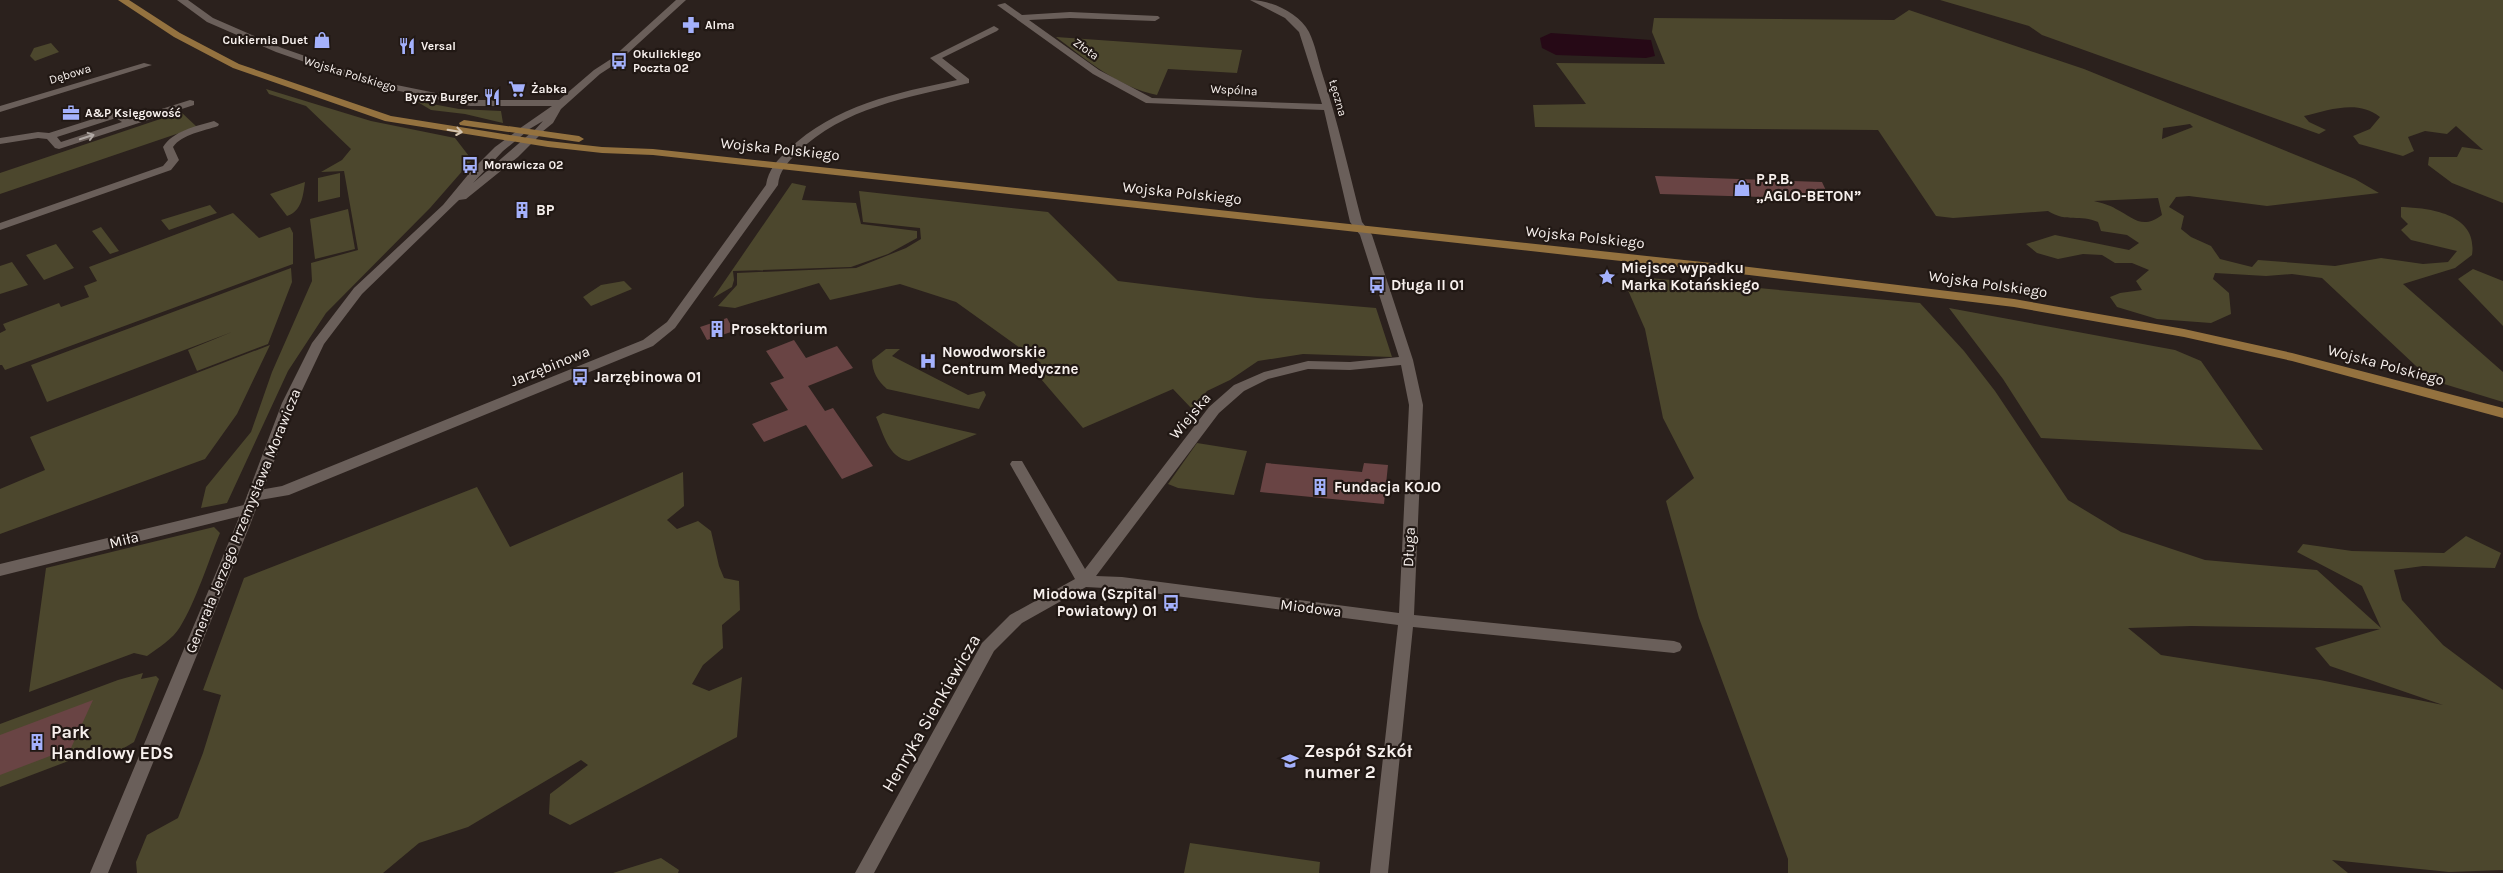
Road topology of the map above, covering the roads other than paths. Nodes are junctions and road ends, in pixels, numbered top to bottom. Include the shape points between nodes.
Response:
1 (124, 0) edge
2 (138, 0) edge
3 (182, 0) edge
4 (681, 0) edge
5 (1255, 0) edge
6 (1002, 5) dead end
7 (1019, 18) junction
8 (1155, 18) dead end
9 (160, 24) junction
10 (994, 29) dead end
11 (147, 66) dead end
12 (1141, 97) joint
13 (332, 100) junction
14 (190, 103) dead end
15 (559, 105) junction
16 (1328, 108) junction
17 (0, 109) edge
18 (214, 124) dead end
19 (521, 131) junction
20 (537, 133) junction
21 (511, 140) junction
22 (0, 141) edge
23 (528, 142) junction
24 (653, 152) junction
25 (779, 166) junction
26 (447, 207) junction
27 (0, 227) edge
28 (1362, 229) junction
29 (1407, 360) junction
30 (2503, 413) edge
31 (1017, 464) dead end
32 (251, 503) junction
33 (0, 570) edge
34 (1084, 581) junction
35 (1406, 620) junction
36 (1674, 646) dead end
37 (98, 873) edge
38 (864, 873) edge
39 (1379, 873) edge

1 - 9 main road, Wojska Polskiego
2 - 9 main road, Wojska Polskiego
3 - 15 street, Wojska Polskiego via 210,20 279,50 384,85 470,103
4 - 15 street via 614,61 596,72
5 - 16 street, Łęczna via 1297,22 1304,32
6 - 7 street, Złota
7 - 8 street, Złota via 1045,14
7 - 12 street, Złota via 1096,72
9 - 13 main road, Wojska Polskiego via 236,66
10 - 25 street via 934,58 966,81 884,99 843,114 812,133
11 - 17 street, Dębowa
12 - 16 street, Wspólna via 1161,103 1188,101
13 - 19 main road, Wojska Polskiego
13 -> 21 main road, Wojska Polskiego via 389,119
14 - 22 street via 59,146 50,136
15 - 19 street
15 - 20 street, Generała Jerzego Przemysława Morawicza
16 - 28 street, Łęczna via 1354,216
18 - 27 street via 172,141 168,147 174,160 167,168
19 - 20 main road, Wojska Polskiego
19 - 21 street, Generała Jerzego Przemysława Morawicza
20 - 23 street, Generała Jerzego Przemysława Morawicza
20 - 24 main road, Wojska Polskiego
21 - 23 main road, Wojska Polskiego
21 - 26 street, Generała Jerzego Przemysława Morawicza via 476,172
23 - 24 main road, Wojska Polskiego
23 - 26 street, Generała Jerzego Przemysława Morawicza
24 - 25 main road, Wojska Polskiego
25 - 28 main road, Wojska Polskiego
25 - 32 street, Jarzębinowa via 772,176 772,185 672,325 648,344
26 - 32 street, Generała Jerzego Przemysława Morawicza via 358,291 318,343 289,403
28 - 29 street, Długa
28 - 30 main road, Wojska Polskiego via 1880,285 2096,316 2292,357
29 - 34 street, Wiejska via 1350,366 1308,365 1264,376 1239,388 1214,410
29 - 35 street, Długa via 1416,405
31 - 34 street
32 - 33 street, Miła
32 - 37 street, Generała Jerzego Przemysława Morawicza
34 - 35 street, Miodowa via 1122,583
34 - 38 street, Henryka Sienkiewicza via 1016,619 988,648
35 - 36 street, Miodowa
35 - 39 street, Długa

